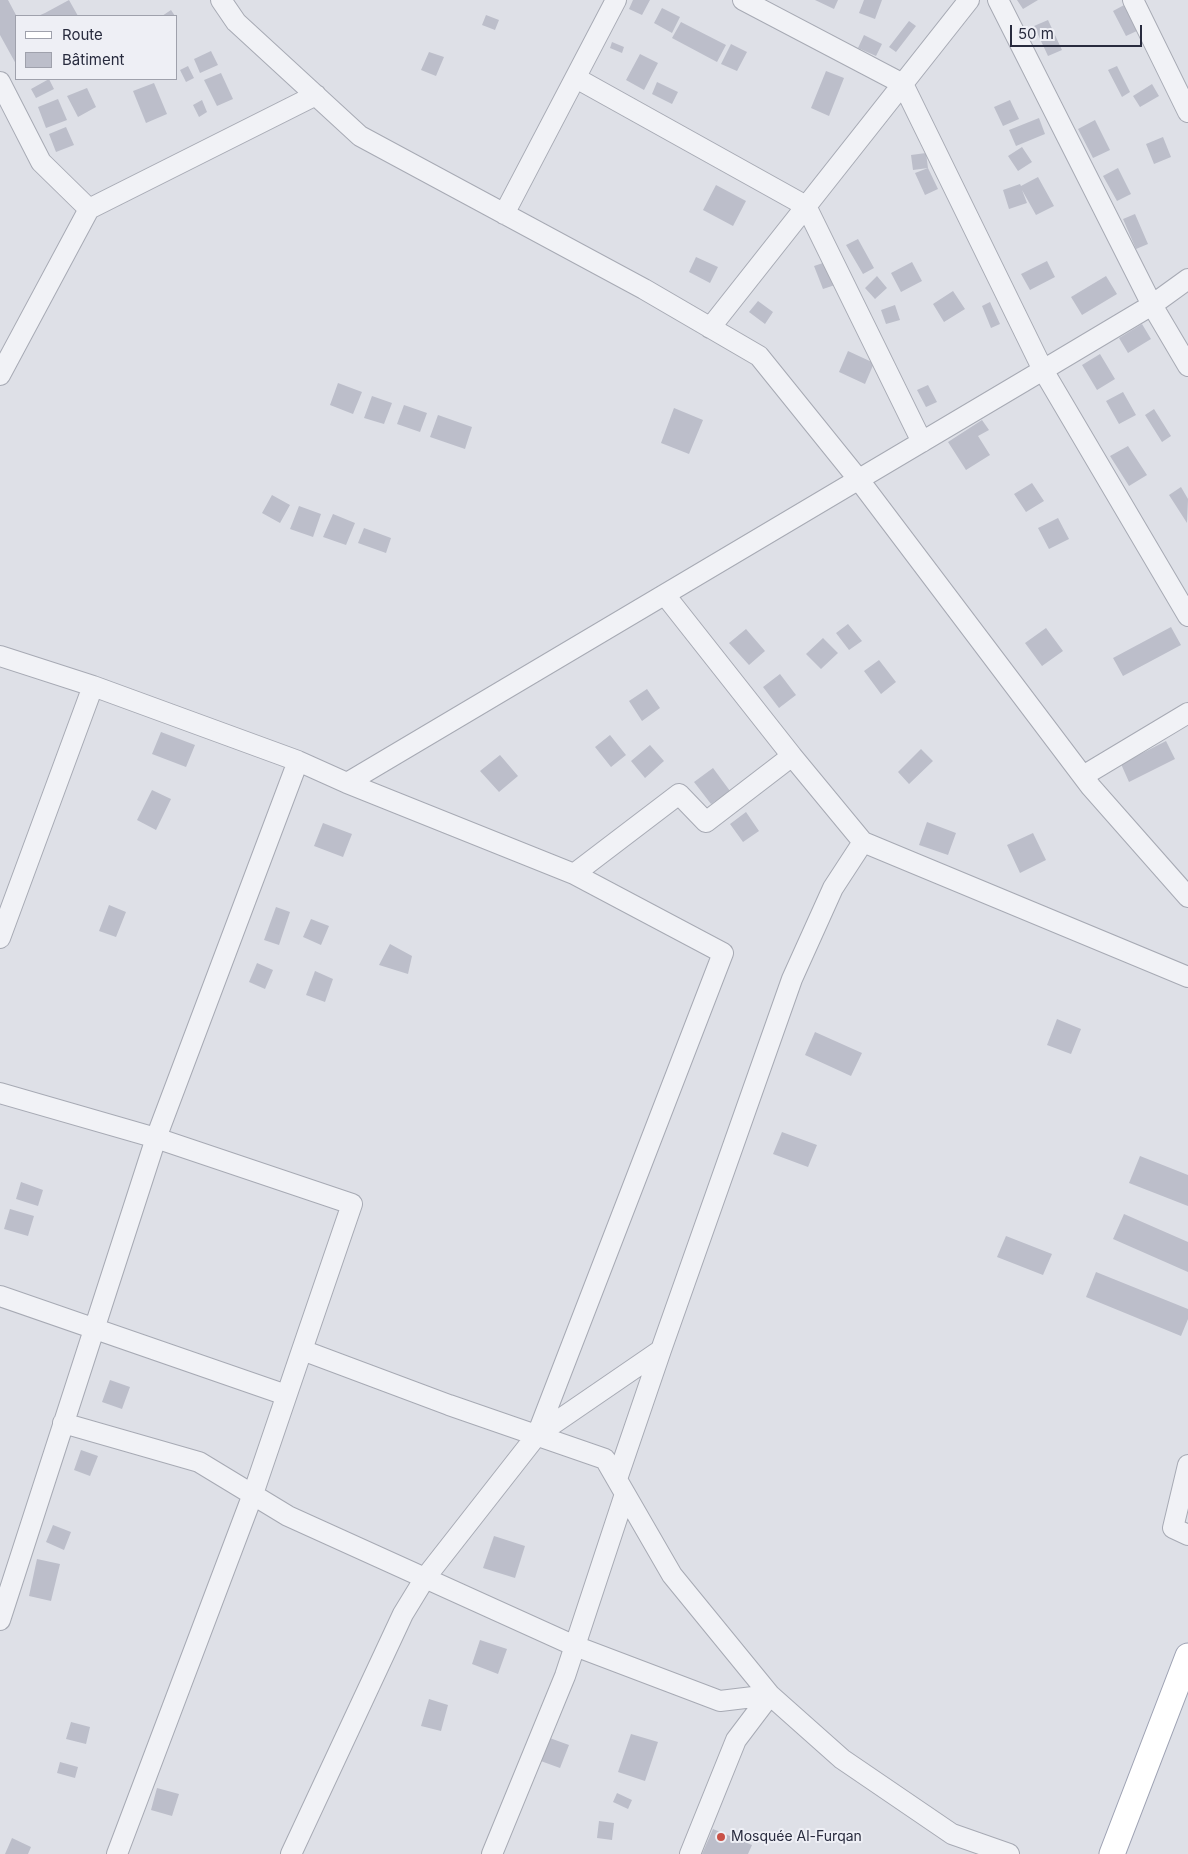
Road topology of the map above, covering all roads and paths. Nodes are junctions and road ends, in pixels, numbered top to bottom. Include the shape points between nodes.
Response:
1 (222, 0) edge
2 (616, 0) edge
3 (743, 0) edge
4 (969, 0) edge
5 (998, 0) edge
6 (1134, 0) edge
7 (576, 78) junction
8 (0, 82) edge
9 (903, 84) junction
10 (316, 95) junction
11 (1188, 112) edge
12 (806, 206) junction
13 (89, 209) junction
14 (504, 214) junction
15 (1188, 279) edge
16 (1152, 305) junction
17 (710, 328) junction
18 (1188, 366) edge
19 (1043, 370) junction
20 (0, 375) edge
21 (922, 442) junction
22 (859, 480) junction
23 (664, 595) junction
24 (1188, 616) edge
25 (0, 656) edge
26 (93, 686) junction
27 (1188, 713) edge
28 (792, 756) junction
29 (298, 760) junction
30 (1083, 776) junction
31 (347, 783) junction
32 (864, 842) junction
33 (574, 874) junction
34 (1188, 897) edge
35 (0, 938) edge
36 (1188, 977) edge
37 (0, 1093) edge
38 (156, 1138) junction
39 (0, 1296) edge
40 (94, 1328) junction
41 (302, 1350) junction
42 (661, 1350) junction
43 (286, 1396) junction
44 (63, 1422) junction
45 (537, 1435) junction
46 (1188, 1465) edge
47 (621, 1486) junction
48 (253, 1494) junction
49 (1188, 1535) edge
50 (425, 1578) junction
51 (0, 1620) edge
52 (574, 1646) junction
53 (1188, 1656) edge
54 (770, 1695) junction
55 (1003, 1853) edge
56 (117, 1854) edge
57 (291, 1854) edge
58 (492, 1854) edge
59 (690, 1854) edge
60 (1112, 1854) edge

1 - 10 street via 236,22
2 - 7 street
3 - 9 street
4 - 9 street
5 - 16 street
6 - 11 street
7 - 12 street
7 - 14 street
8 - 13 street via 41,162
9 - 12 street
9 - 19 street
10 - 13 street
10 - 14 street via 360,136
12 - 17 street
12 - 21 street
13 - 20 street
14 - 17 street
15 - 16 street
16 - 18 street
16 - 19 street
17 - 22 street via 759,356
19 - 21 street
19 - 24 street
21 - 22 street
22 - 23 street
22 - 30 street
23 - 28 street
23 - 31 street
25 - 26 street
26 - 29 street
26 - 35 street
27 - 30 street
28 - 32 street
28 - 33 street via 706,822 679,794
29 - 31 street
29 - 38 street
30 - 34 street
31 - 33 street
32 - 36 street
32 - 42 street via 833,888 792,979
33 - 45 street via 723,953
37 - 38 street
38 - 40 street
38 - 41 street via 352,1204
39 - 40 street
40 - 43 street
40 - 44 street
41 - 43 street
41 - 45 street via 449,1406
42 - 45 street
42 - 47 street
43 - 48 street
44 - 48 street via 199,1462
44 - 51 street
45 - 47 street via 605,1459
45 - 50 street
46 - 49 street via 1173,1528
47 - 52 street
47 - 54 street via 672,1575
48 - 50 street via 288,1516
48 - 56 street
50 - 52 street
50 - 57 street via 403,1614
52 - 54 street via 720,1701
52 - 58 street via 565,1676
53 - 60 main road
54 - 55 street via 842,1759 944,1829
54 - 59 street via 736,1740

